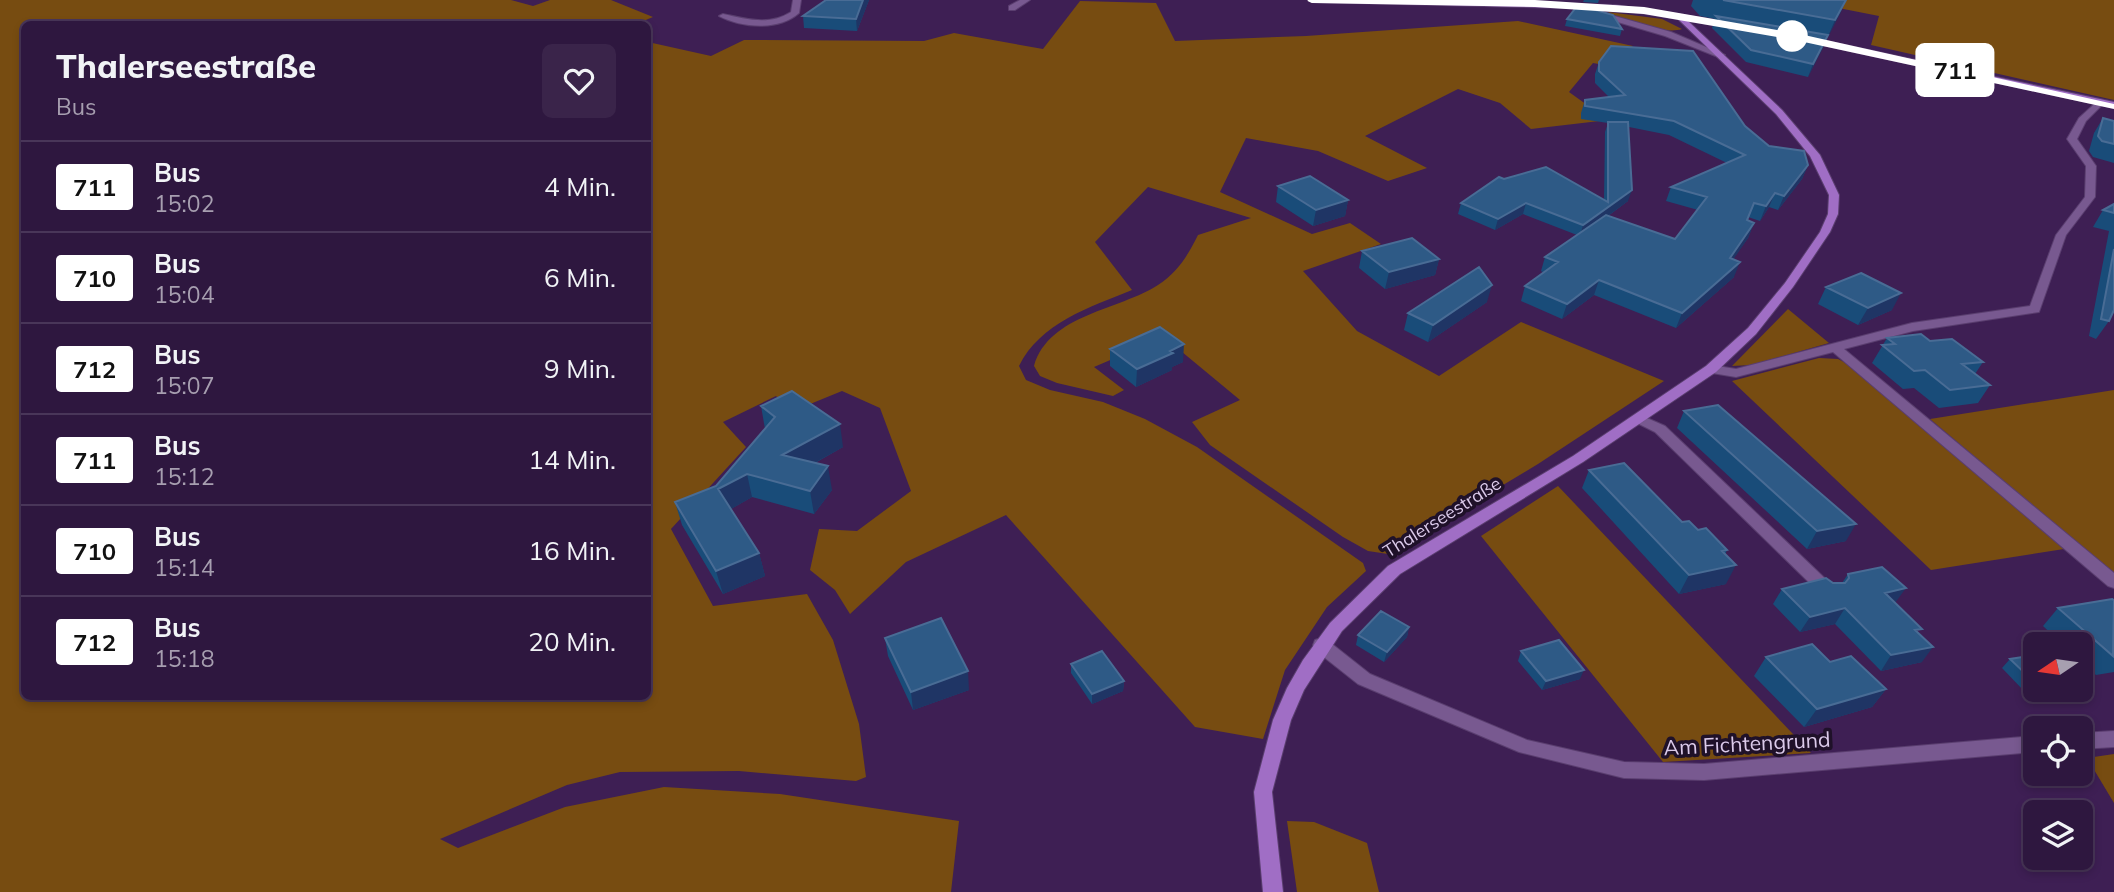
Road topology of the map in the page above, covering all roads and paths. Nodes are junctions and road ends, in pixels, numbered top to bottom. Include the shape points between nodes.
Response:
1 (797, 0) edge
2 (1026, 0) edge
3 (1313, 0) edge
4 (1574, 5) junction
5 (1012, 8) dead end
6 (723, 16) dead end
7 (1679, 16) junction
8 (1743, 27) edge
9 (1795, 37) edge
10 (1721, 55) junction
11 (2100, 102) junction
12 (2114, 105) edge
13 (1837, 349) junction
14 (1711, 369) junction
15 (1640, 419) junction
16 (2114, 582) edge
17 (1829, 592) edge
18 (1321, 646) junction
19 (2114, 739) edge
20 (2093, 740) edge
21 (2023, 745) edge
22 (1273, 892) edge

1 - 6 street via 795,13 778,23
2 - 5 street
3 - 4 main road
4 - 7 main road
4 - 10 street
7 - 8 main road
7 - 10 main road, Thalerseestraße
9 - 11 main road
10 - 14 main road, Thalerseestraße via 1815,155 1833,195 1833,214 1789,285 1752,331
11 - 12 main road
11 - 13 street via 2072,139 2091,166 2090,197 2061,235 2035,309 1912,327
13 - 14 street via 1736,373
13 - 16 street
14 - 15 main road, Thalerseestraße
15 - 17 street via 1660,429
15 - 18 main road, Thalerseestraße via 1394,570
18 - 21 street, Am Fichtengrund via 1364,679 1525,747 1624,770 1704,772
18 - 22 main road, Thalerseestraße via 1282,720 1263,792
19 - 20 street

